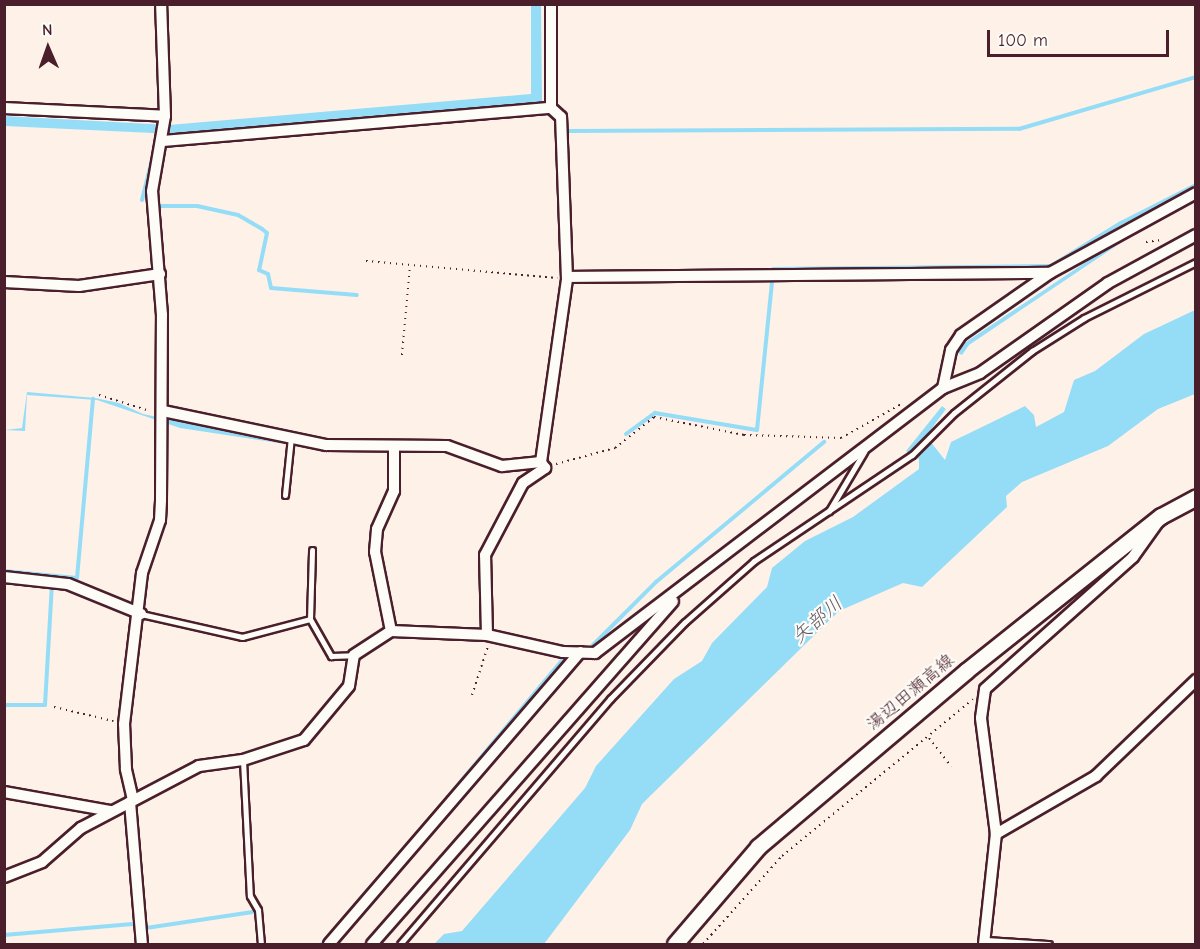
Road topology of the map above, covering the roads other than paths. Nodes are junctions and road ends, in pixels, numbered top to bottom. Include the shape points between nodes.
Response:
1 (161, 4) edge
2 (551, 4) edge
3 (4, 108) edge
4 (551, 108) junction
5 (165, 116) junction
6 (163, 141) junction
7 (1196, 194) edge
8 (1196, 236) edge
9 (1196, 262) edge
10 (1050, 273) junction
11 (160, 274) junction
12 (567, 278) junction
13 (4, 282) edge
14 (943, 388) junction
15 (163, 413) junction
16 (291, 437) junction
17 (869, 443) junction
18 (394, 446) junction
19 (543, 465) junction
20 (285, 495) dead end
21 (1196, 497) edge
22 (828, 513) junction
23 (1161, 516) junction
24 (312, 550) dead end
25 (4, 577) edge
26 (678, 594) junction
27 (141, 614) junction
28 (310, 620) junction
29 (391, 631) junction
30 (489, 635) junction
31 (580, 652) junction
32 (354, 656) junction
33 (1196, 680) edge
34 (243, 760) junction
35 (4, 792) edge
36 (132, 801) junction
37 (111, 811) junction
38 (996, 834) junction
39 (4, 877) edge
40 (985, 942) edge
41 (142, 945) edge
42 (261, 945) edge
43 (329, 945) edge
44 (372, 945) edge
45 (400, 945) edge
46 (675, 945) edge
47 (1049, 945) edge

1 - 5 street
2 - 4 street
3 - 5 street
4 - 6 street
4 - 12 street via 561,117
5 - 6 street
6 - 11 street via 152,191
7 - 10 street
8 - 14 street via 1100,289 980,373
9 - 22 lane via 1084,318 1032,351 954,413 931,441
10 - 12 street
10 - 14 street via 961,335 951,350
11 - 13 street via 79,286
11 - 15 street
12 - 19 street
14 - 17 street
15 - 16 street
15 - 27 street via 160,520 144,562
16 - 18 street via 346,447
16 - 20 lane
17 - 22 lane
17 - 26 street
18 - 19 street via 447,446 502,466
18 - 29 street via 394,491 377,529 375,552
19 - 30 street via 523,483 485,555
21 - 23 main road, 湯辺田瀬高線
22 - 45 lane via 754,561 685,622 610,699
23 - 38 street via 1132,556 984,689 981,718
23 - 46 main road, 湯辺田瀬高線 via 966,671 758,847
24 - 28 lane
25 - 27 street via 69,584
26 - 31 street via 594,653
26 - 44 street
27 - 28 lane via 242,637
27 - 36 street via 124,724
28 - 32 lane via 331,657
29 - 30 street
29 - 32 street
30 - 31 street
31 - 43 street
32 - 34 street via 349,686 304,740
33 - 38 street via 1096,776
34 - 36 street via 199,766
34 - 42 lane via 250,896 258,910
35 - 37 street
36 - 37 street
36 - 41 street
37 - 39 street via 81,828 42,862
38 - 40 street
40 - 47 lane

